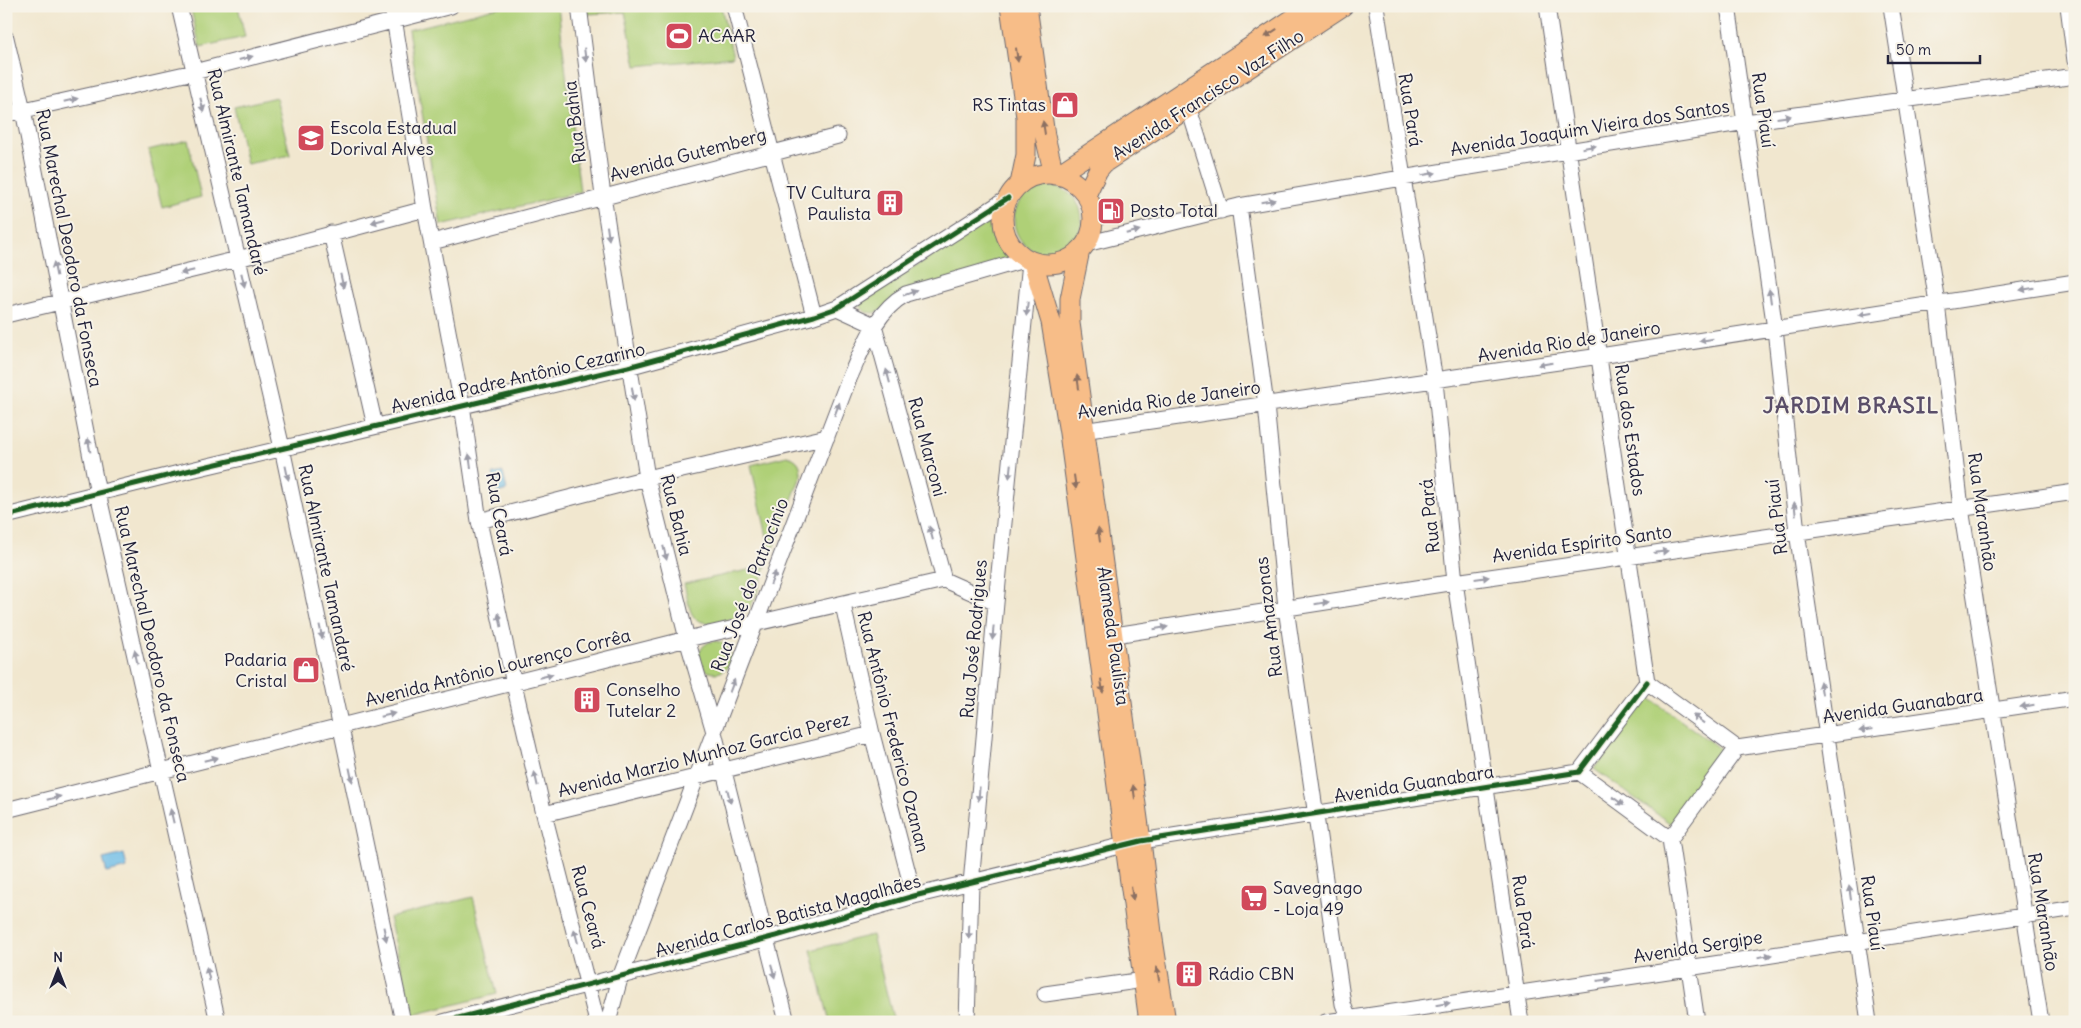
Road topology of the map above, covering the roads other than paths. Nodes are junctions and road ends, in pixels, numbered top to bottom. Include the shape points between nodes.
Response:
1 (179, 6) edge
2 (451, 6) edge
3 (579, 6) edge
4 (734, 6) edge
5 (1010, 6) edge
6 (1027, 6) edge
7 (1312, 6) edge
8 (1343, 6) edge
9 (1376, 6) edge
10 (1547, 6) edge
11 (1728, 6) edge
12 (1891, 6) edge
13 (2068, 6) edge
14 (393, 13) edge
15 (6, 38) edge
16 (2075, 61) edge
17 (194, 72) junction
18 (2075, 76) edge
19 (1906, 100) junction
20 (1188, 106) junction
21 (23, 110) junction
22 (6, 114) edge
23 (1746, 122) junction
24 (838, 136) dead end
25 (1569, 151) junction
26 (772, 152) junction
27 (1056, 175) junction
28 (1402, 178) junction
29 (1020, 184) junction
30 (1086, 195) junction
31 (603, 196) junction
32 (1008, 198) junction
33 (1239, 206) junction
34 (425, 209) junction
35 (1221, 211) junction
36 (331, 233) junction
37 (432, 242) junction
38 (1083, 247) junction
39 (238, 259) junction
40 (1030, 260) junction
41 (2075, 282) edge
42 (61, 302) junction
43 (1937, 303) junction
44 (837, 308) junction
45 (6, 315) edge
46 (814, 316) junction
47 (874, 325) junction
48 (1775, 329) junction
49 (1600, 356) junction
50 (628, 367) junction
51 (1435, 381) junction
52 (1266, 405) junction
53 (462, 406) junction
54 (375, 426) junction
55 (1077, 432) junction
56 (827, 437) junction
57 (282, 448) junction
58 (647, 478) junction
59 (2075, 492) edge
60 (98, 493) junction
61 (1961, 508) junction
62 (6, 516) edge
63 (479, 521) junction
64 (1797, 532) junction
65 (1629, 556) junction
66 (944, 580) junction
67 (1455, 582) junction
68 (996, 603) junction
69 (842, 605) junction
70 (1286, 608) junction
71 (756, 623) junction
72 (1104, 636) junction
73 (687, 639) junction
74 (1647, 682) junction
75 (514, 684) junction
76 (2075, 698) edge
77 (1994, 711) junction
78 (341, 727) junction
79 (714, 732) junction
80 (872, 734) junction
81 (1828, 736) junction
82 (1737, 748) junction
83 (722, 769) junction
84 (162, 771) junction
85 (1579, 772) junction
86 (698, 776) junction
87 (1486, 787) junction
88 (6, 810) edge
89 (1315, 813) junction
90 (544, 814) junction
91 (1670, 839) junction
92 (1133, 843) junction
93 (970, 884) junction
94 (914, 896) junction
95 (2075, 908) edge
96 (2024, 916) junction
97 (765, 938) junction
98 (1857, 941) junction
99 (1688, 968) junction
100 (621, 975) junction
101 (1144, 980) junction
102 (588, 984) junction
103 (1516, 993) junction
104 (1045, 994) dead end
105 (1350, 1020) edge
106 (218, 1022) edge
107 (403, 1022) edge
108 (443, 1022) edge
109 (597, 1022) edge
110 (608, 1022) edge
111 (787, 1022) edge
112 (967, 1022) edge
113 (1149, 1022) edge
114 (1166, 1022) edge
115 (1326, 1022) edge
116 (1521, 1022) edge
117 (1696, 1022) edge
118 (1869, 1022) edge
119 (2041, 1022) edge

1 - 17 street, Rua Almirante Tamandaré
2 - 14 street
3 -> 31 street, Rua Bahia
4 - 26 street
5 -> 29 main road via 1026,118 1026,155
27 -> 6 main road via 1043,121
7 -> 27 main road, Avenida Francisco Vaz Filho
8 - 20 main road, Avenida Francisco Vaz Filho
9 - 28 street, Rua Pará
10 - 25 street, Rua dos Estados
11 - 23 street, Rua Piauí
12 - 19 street, Rua Maranhão
13 - 16 street
17 -> 14 street
14 - 34 street, Rua Ceará
15 - 21 street, Rua Marechal Deodoro da Fonseca
21 -> 17 street
17 -> 39 street, Rua Almirante Tamandaré
18 - 19 street, Avenida Joaquim Vieira dos Santos
23 -> 19 street, Avenida Joaquim Vieira dos Santos
19 - 43 street, Rua Maranhão
20 - 30 main road, Avenida Francisco Vaz Filho via 1104,163
20 - 35 street
21 - 22 street
42 -> 21 street, Rua Marechal Deodoro da Fonseca
25 -> 23 street, Avenida Joaquim Vieira dos Santos
48 -> 23 street, Rua Piauí
24 - 26 street, Avenida Gutemberg
28 -> 25 street, Avenida Joaquim Vieira dos Santos
25 - 49 street, Rua dos Estados
26 - 31 street, Avenida Gutemberg
26 - 46 street
27 - 29 main road via 1042,175
27 - 30 main road via 1078,186
33 -> 28 street, Avenida Joaquim Vieira dos Santos
28 - 51 street, Rua Pará
29 - 32 main road
30 - 38 main road via 1093,219
31 - 37 street, Avenida Gutemberg
31 -> 50 street, Rua Bahia
32 - 40 main road via 1003,219 1008,239 1016,251
32 - 44 street, Avenida Padre Antônio Cezarino
33 - 35 street, Avenida Joaquim Vieira dos Santos
33 - 52 street, Rua Amazonas
34 -> 36 street
34 - 37 street, Rua Ceará
38 -> 35 street, Avenida Joaquim Vieira dos Santos
36 - 39 street
36 -> 54 street
37 - 53 street, Rua Ceará
38 - 40 main road via 1058,263
55 -> 38 main road, Alameda Paulista via 1070,299
39 -> 42 street
39 -> 57 street, Rua Almirante Tamandaré
47 -> 40 street, Rua José do Patrocínio via 889,306 906,294
40 - 55 main road, Alameda Paulista via 1051,322
40 -> 68 street, Rua José Rodrigues
41 -> 43 street, Avenida Rio de Janeiro
42 - 45 street
60 -> 42 street, Rua Marechal Deodoro da Fonseca
43 -> 48 street, Avenida Rio de Janeiro
43 - 61 street, Rua Maranhão
44 - 46 street, Avenida Padre Antônio Cezarino
44 - 47 street
46 - 50 street, Avenida Padre Antônio Cezarino
56 -> 47 street, Rua José do Patrocínio
66 -> 47 street, Rua Marconi
48 -> 49 street, Avenida Rio de Janeiro
64 -> 48 street, Rua Piauí
49 -> 51 street, Avenida Rio de Janeiro
49 - 65 street, Rua dos Estados
50 - 53 street, Avenida Padre Antônio Cezarino
50 -> 58 street, Rua Bahia
51 - 52 street, Avenida Rio de Janeiro
51 - 67 street, Rua Pará
52 - 55 street, Avenida Rio de Janeiro
52 - 70 street, Rua Amazonas
53 - 54 street, Avenida Padre Antônio Cezarino
63 -> 53 street, Rua Ceará
54 - 57 street, Avenida Padre Antônio Cezarino
55 - 72 main road, Alameda Paulista
56 - 58 street
71 -> 56 street, Rua José do Patrocínio
57 - 60 street, Avenida Padre Antônio Cezarino
57 -> 78 street, Rua Almirante Tamandaré
58 - 63 street
58 -> 73 street, Rua Bahia
59 - 61 street, Avenida Espírito Santo
60 - 62 street, Avenida Padre Antônio Cezarino
84 -> 60 street, Rua Marechal Deodoro da Fonseca
61 - 64 street, Avenida Espírito Santo
61 - 77 street, Rua Maranhão
75 -> 63 street, Rua Ceará
65 -> 64 street, Avenida Espírito Santo
81 -> 64 street, Rua Piauí
67 -> 65 street, Avenida Espírito Santo
65 - 74 street, Rua dos Estados
66 - 68 street
66 - 69 street, Avenida Antônio Lourenço Corrêa
70 -> 67 street, Avenida Espírito Santo
67 - 87 street, Rua Pará
68 -> 93 street, Rua José Rodrigues
69 - 71 street, Avenida Antônio Lourenço Corrêa
69 - 80 street, Rua Antônio Frederico Ozanan
72 -> 70 street, Avenida Espírito Santo
70 - 89 street, Rua Amazonas
71 - 73 street, Avenida Antônio Lourenço Corrêa
79 -> 71 street, Rua José do Patrocínio
72 - 92 main road, Alameda Paulista
75 -> 73 street, Avenida Antônio Lourenço Corrêa
73 - 79 street, Rua Bahia
82 -> 74 street
74 - 85 street
78 -> 75 street, Avenida Antônio Lourenço Corrêa
90 -> 75 street, Rua Ceará
76 -> 77 street, Avenida Guanabara
77 -> 81 street, Avenida Guanabara
77 - 96 street, Rua Maranhão
84 -> 78 street, Avenida Antônio Lourenço Corrêa
78 -> 107 street, Rua Almirante Tamandaré
79 - 83 street, Rua Bahia
79 - 86 street, Rua José do Patrocínio
80 - 83 street, Avenida Marzio Munhoz Garcia Perez
80 - 94 street, Rua Antônio Frederico Ozanan
81 - 82 street, Avenida Guanabara
98 -> 81 street, Rua Piauí
82 - 91 street
83 - 86 street, Avenida Marzio Munhoz Garcia Perez
83 -> 97 street, Rua Bahia
88 -> 84 street, Avenida Antônio Lourenço Corrêa
106 -> 84 street, Rua Marechal Deodoro da Fonseca
85 - 87 street, Avenida Guanabara
85 -> 91 street
86 - 90 street, Avenida Marzio Munhoz Garcia Perez
86 - 100 street, Rua José do Patrocínio
87 - 89 street, Avenida Guanabara
87 - 103 street, Rua Pará
89 - 92 street, Avenida Guanabara
89 - 105 street, Rua Amazonas via 1343,1004
102 -> 90 street, Rua Ceará
91 - 99 street
92 - 93 street, Avenida Carlos Batista Magalhães
92 -> 101 main road, Alameda Paulista
114 -> 92 main road, Alameda Paulista
93 - 94 street, Avenida Carlos Batista Magalhães
93 -> 112 street, Rua José Rodrigues
94 - 97 street, Avenida Carlos Batista Magalhães
95 - 96 street, Avenida Sergipe
96 - 98 street, Avenida Sergipe
96 - 119 street, Rua Maranhão
97 - 100 street, Avenida Carlos Batista Magalhães
97 -> 111 street, Rua Bahia
99 -> 98 street, Avenida Sergipe
98 - 118 street, Rua Piauí
103 -> 99 street, Avenida Sergipe
99 - 117 street
100 - 102 street, Avenida Carlos Batista Magalhães
100 - 110 street, Rua José do Patrocínio
101 - 104 street
101 - 113 main road, Alameda Paulista
102 - 108 street, Avenida Carlos Batista Magalhães
102 - 109 street, Rua Ceará
105 -> 103 street, Avenida Sergipe
103 - 116 street, Rua Pará
105 - 115 street, Avenida Sergipe

